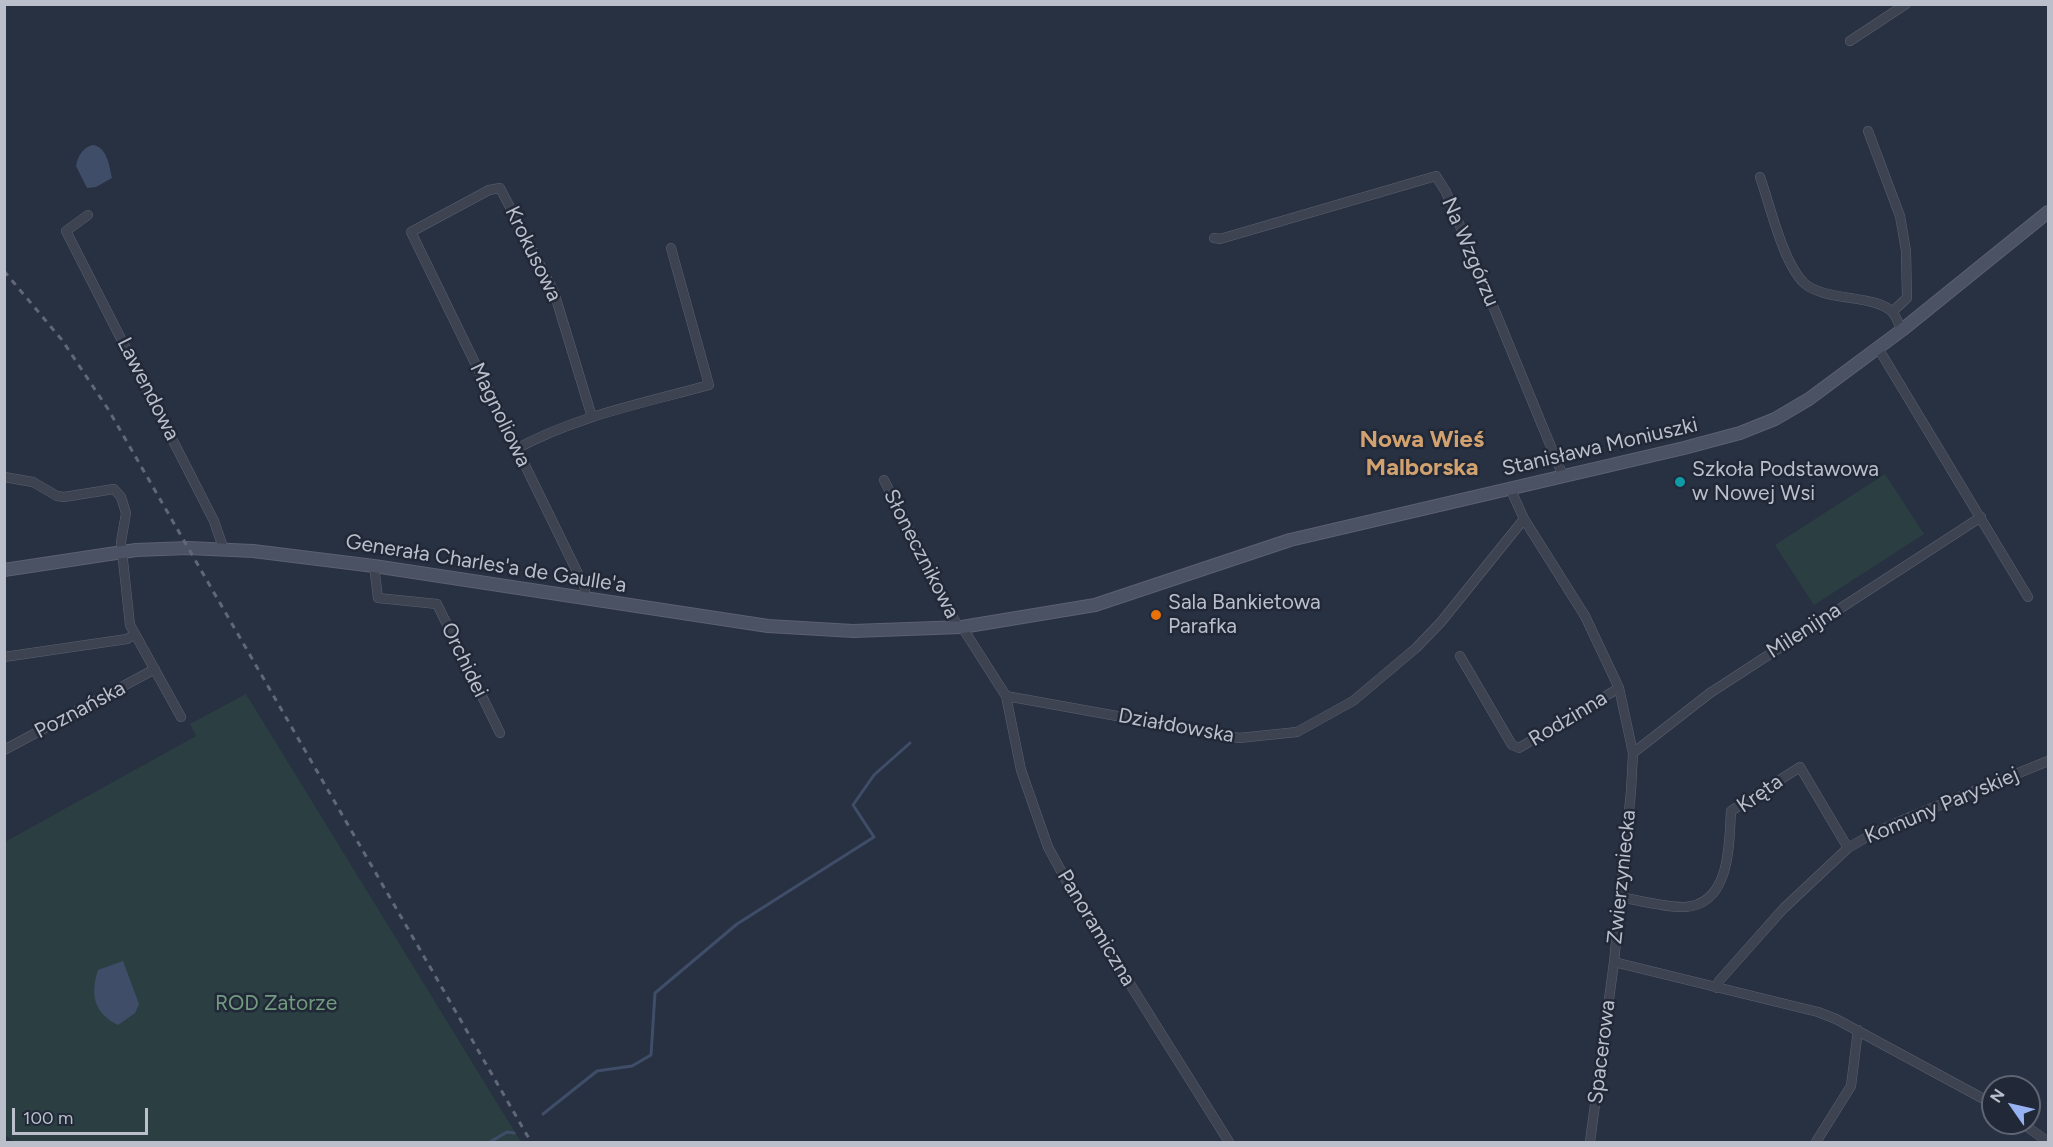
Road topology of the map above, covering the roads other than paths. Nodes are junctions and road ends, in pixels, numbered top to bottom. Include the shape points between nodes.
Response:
1 (1906, 4) edge
2 (1850, 40) dead end
3 (1868, 131) dead end
4 (1760, 177) dead end
5 (2049, 212) edge
6 (88, 215) dead end
7 (411, 232) joint
8 (1214, 238) dead end
9 (671, 248) dead end
10 (1892, 312) junction
11 (1902, 330) junction
12 (1878, 348) junction
13 (592, 417) junction
14 (516, 449) junction
15 (1563, 476) junction
16 (4, 477) edge
17 (884, 480) dead end
18 (1510, 488) junction
19 (1981, 517) junction
20 (1524, 519) junction
21 (224, 549) junction
22 (122, 552) junction
23 (374, 566) junction
24 (4, 570) edge
25 (2028, 597) dead end
26 (584, 599) junction
27 (960, 627) junction
28 (135, 634) junction
29 (1460, 656) dead end
30 (4, 657) edge
31 (155, 669) junction
32 (1619, 688) junction
33 (1006, 696) junction
34 (181, 717) dead end
35 (500, 733) dead end
36 (4, 750) edge
37 (1633, 753) junction
38 (2049, 761) edge
39 (1848, 848) junction
40 (1620, 897) junction
41 (1614, 962) junction
42 (1717, 988) junction
43 (1858, 1030) junction
44 (1981, 1097) edge
45 (1229, 1143) edge
46 (1590, 1143) edge
47 (1816, 1143) edge

1 - 2 street
3 - 10 street via 1900,216 1906,251 1907,298
4 - 10 street via 1789,260 1804,283 1816,291 1873,303
5 - 11 main road, Stanisława Moniuszki
6 - 21 street, Lawendowa via 66,231 214,520
7 - 13 street, Krokusowa via 489,190 500,188 554,292
7 - 14 street, Magnoliowa
8 - 15 street, Na Wzgórzu via 1436,176
9 - 13 street via 710,385
10 - 11 street
11 - 12 main road, Stanisława Moniuszki
12 - 15 main road, Stanisława Moniuszki via 1775,419 1740,433
12 - 19 street
13 - 14 street
14 - 26 street, Magnoliowa via 585,588
15 - 18 main road, Stanisława Moniuszki
16 - 22 street via 33,482 64,497 114,489 126,513
17 - 27 street, Słonecznikowa
18 - 20 street
18 - 27 main road, Stanisława Moniuszki via 1290,540 1095,605
19 - 25 street
19 - 37 street, Milenijna via 1710,693
20 - 32 street, Zwierzyniecka via 1585,616
20 - 33 street, Działdowska via 1416,648 1353,701 1298,732 1239,738
21 - 22 main road, Generała Charles'a de Gaulle'a
21 - 23 main road, Generała Charles'a de Gaulle'a
22 - 24 main road, Generała Charles'a de Gaulle'a
22 - 28 street via 130,625
23 - 26 main road, Generała Charles'a de Gaulle'a
23 - 35 street, Orchidei via 378,598 437,604
26 - 27 main road, Generała Charles'a de Gaulle'a via 768,626 853,631
27 - 33 street
28 - 30 street via 127,639
28 - 31 street
29 - 32 street, Rodzinna via 1512,745 1519,748
31 - 34 street
31 - 36 street, Poznańska
32 - 37 street, Zwierzyniecka
33 - 45 street, Panoramiczna via 1021,770 1048,847
37 - 40 street, Zwierzyniecka
38 - 39 street, Komuny Paryskiej via 1903,820
39 - 40 street, Kręta via 1800,767 1731,811 1724,878 1702,902 1686,907
39 - 42 street, Komuny Paryskiej via 1783,909
40 - 41 street, Zwierzyniecka
41 - 42 street, Zwierzyniecka
41 - 46 street, Spacerowa
42 - 43 street, Zwierzyniecka via 1818,1012
43 - 44 street, Zwierzyniecka
43 - 47 street via 1851,1086

